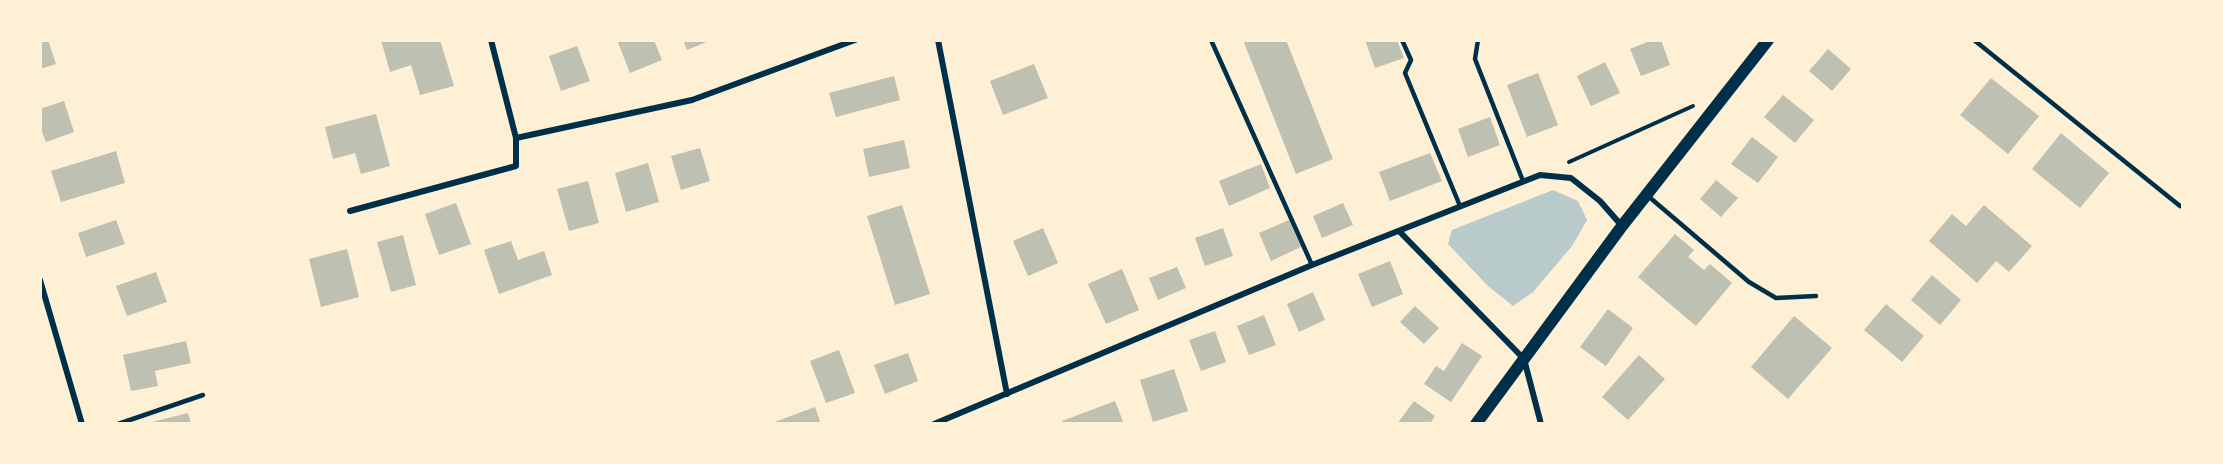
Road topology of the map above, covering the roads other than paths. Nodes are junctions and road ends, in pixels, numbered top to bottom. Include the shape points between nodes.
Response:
1 (490, 40) edge
2 (855, 40) edge
3 (938, 40) edge
4 (1211, 40) edge
5 (1402, 40) edge
6 (1478, 40) edge
7 (1767, 40) edge
8 (1974, 40) edge
9 (516, 138) junction
10 (1523, 181) junction
11 (1646, 195) junction
12 (1460, 206) junction
13 (2180, 206) dead end
14 (350, 211) dead end
15 (1622, 226) junction
16 (1400, 231) junction
17 (1312, 265) junction
18 (40, 280) edge
19 (1816, 296) dead end
20 (1524, 359) junction
21 (1007, 394) junction
22 (203, 395) dead end
23 (82, 423) edge
24 (118, 423) edge
25 (934, 423) edge
26 (1476, 423) edge
27 (1541, 423) edge

1 - 9 street
2 - 9 street via 692,100
3 - 21 street
4 - 17 lane
5 - 12 lane via 1411,60 1405,74
6 - 10 lane via 1475,59
7 - 11 main road
8 - 13 lane
9 - 14 street via 516,166
10 - 12 street
10 - 15 street via 1540,175 1571,178 1600,201
11 - 15 main road
11 - 19 lane via 1749,282 1776,298
12 - 16 street
15 - 20 main road
16 - 17 street
16 - 20 street
17 - 21 street
18 - 23 street
20 - 26 main road
20 - 27 street
21 - 25 street
22 - 24 lane

